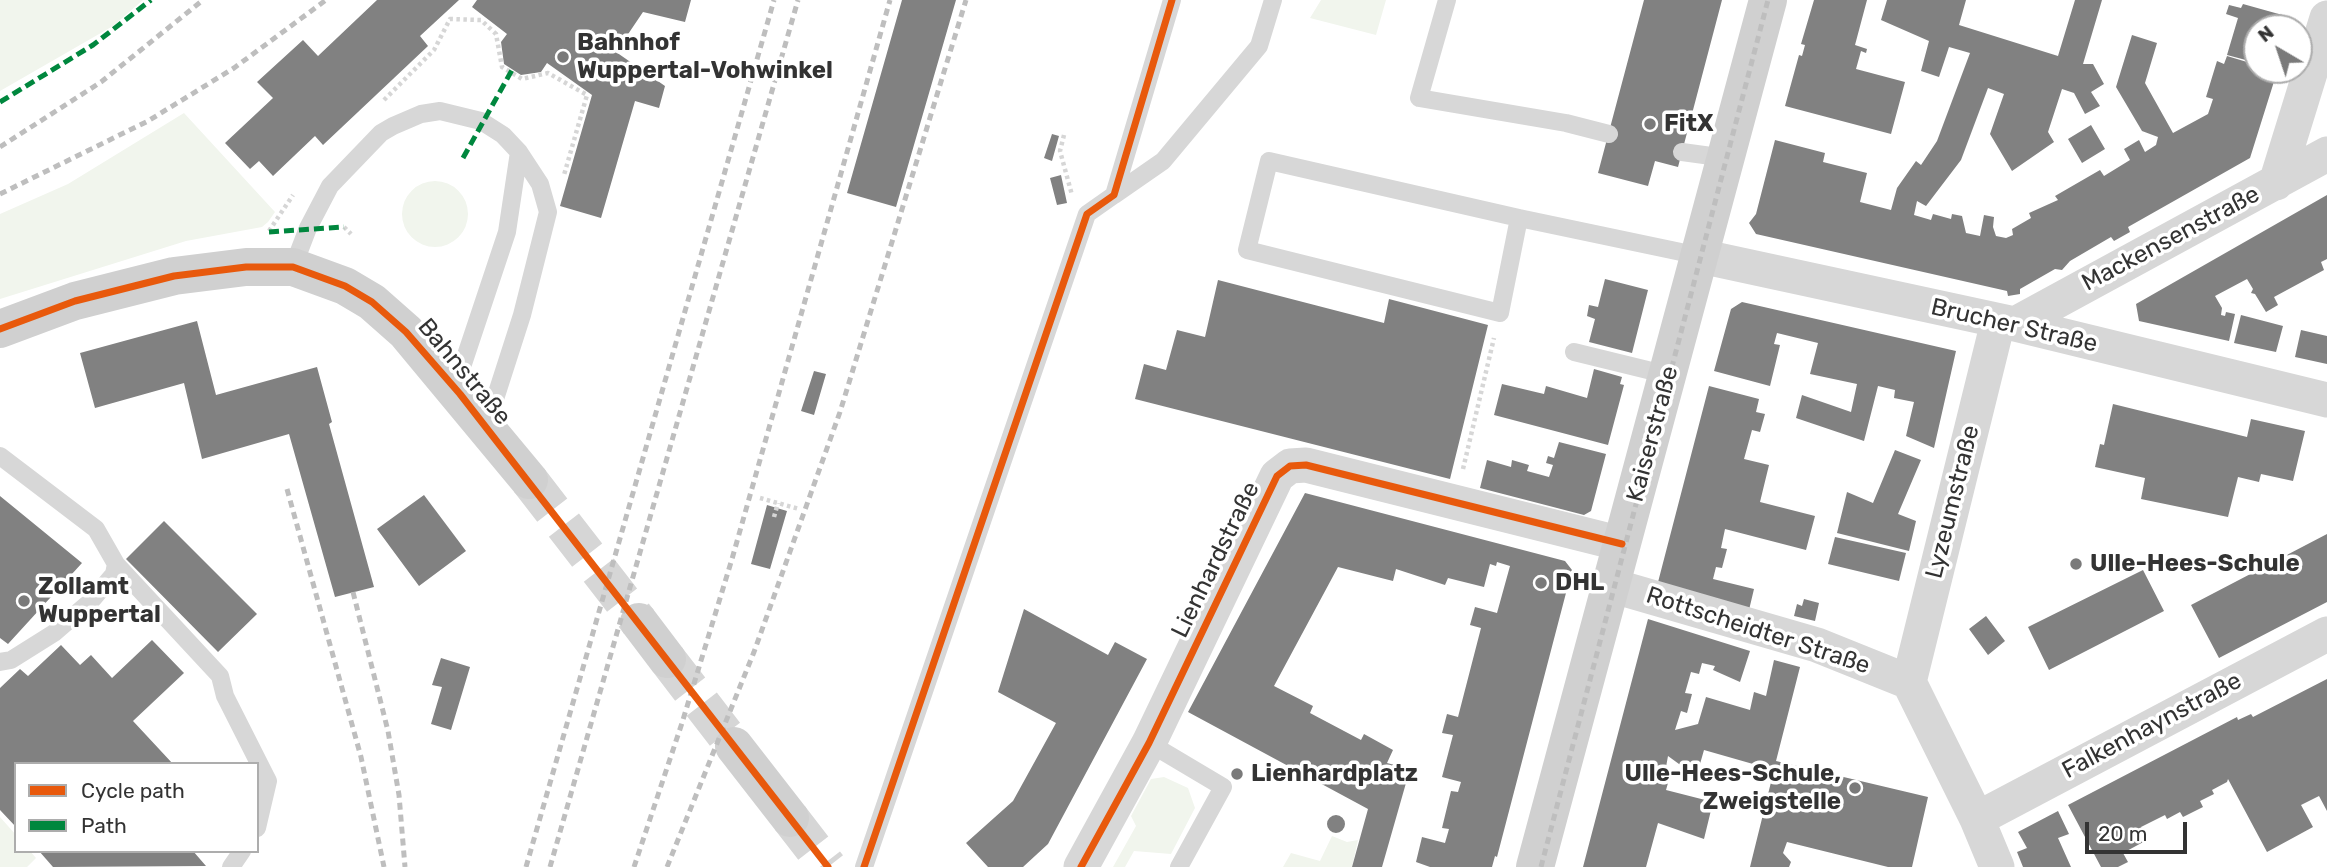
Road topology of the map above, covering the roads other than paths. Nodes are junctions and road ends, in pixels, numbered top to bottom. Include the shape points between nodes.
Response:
1 (1172, 0) edge
2 (1273, 0) edge
3 (1447, 0) edge
4 (1768, 0) edge
5 (2327, 18) edge
6 (1608, 134) dead end
7 (519, 152) junction
8 (1682, 152) dead end
9 (2327, 154) edge
10 (1726, 158) junction
11 (2276, 183) junction
12 (1114, 195) junction
13 (1519, 218) junction
14 (1700, 256) junction
15 (293, 267) junction
16 (2007, 323) junction
17 (0, 330) edge
18 (1574, 352) dead end
19 (1668, 375) junction
20 (456, 388) junction
21 (2327, 400) edge
22 (486, 427) junction
23 (0, 456) edge
24 (529, 480) tunnel mouth
25 (1622, 544) junction
26 (116, 564) junction
27 (1610, 585) junction
28 (639, 622) tunnel mouth
29 (2327, 634) edge
30 (667, 659) tunnel mouth
31 (0, 663) edge
32 (1909, 682) junction
33 (1149, 743) junction
34 (734, 746) tunnel mouth
35 (258, 762) edge
36 (259, 763) edge
37 (790, 818) tunnel mouth
38 (259, 819) edge
39 (1977, 819) junction
40 (864, 867) edge
41 (1081, 867) edge
42 (1179, 867) edge
43 (1535, 867) edge
44 (1997, 867) edge

1 - 12 lane
2 - 12 lane via 1259,46 1163,161
3 - 6 lane via 1419,98
4 - 10 main road, Kaiserstraße
5 - 11 street
7 - 15 lane via 503,135 461,114 421,114 393,126 330,186
7 - 20 lane via 507,232
7 - 22 lane via 540,184 548,212 522,315
8 - 10 lane
9 - 11 street, Mackensenstraße
10 - 14 main road, Kaiserstraße
11 - 16 street, Mackensenstraße
12 - 40 lane via 1087,214
13 - 13 lane via 1500,313 1247,250 1269,161
13 - 14 lane
14 - 16 street, Brucher Straße
14 - 19 main road, Kaiserstraße
15 - 17 main road, Bahnstraße via 246,267 174,276 75,300
15 - 20 main road, Bahnstraße via 345,286 372,302
16 - 21 street, Brucher Straße
16 - 32 street, Lyzeumstraße
18 - 19 lane
19 - 25 main road, Kaiserstraße
20 - 22 main road, Bahnstraße
22 - 24 main road, Bahnstraße
23 - 26 lane via 96,529
25 - 27 main road, Kaiserstraße
25 - 33 street, Lienhardstraße via 1306,465 1290,466 1277,476
26 - 31 lane via 114,574 91,601 54,633
26 - 35 lane via 220,676 225,696
27 - 32 street, Rottscheidter Straße via 1817,645
27 - 43 main road, Kaiserstraße
28 - 30 main road
29 - 39 street, Falkenhaynstraße
32 - 39 street
33 - 41 street, Lienhardstraße
33 - 42 lane via 1223,787
34 - 37 main road
36 - 38 lane via 268,781
39 - 44 street

